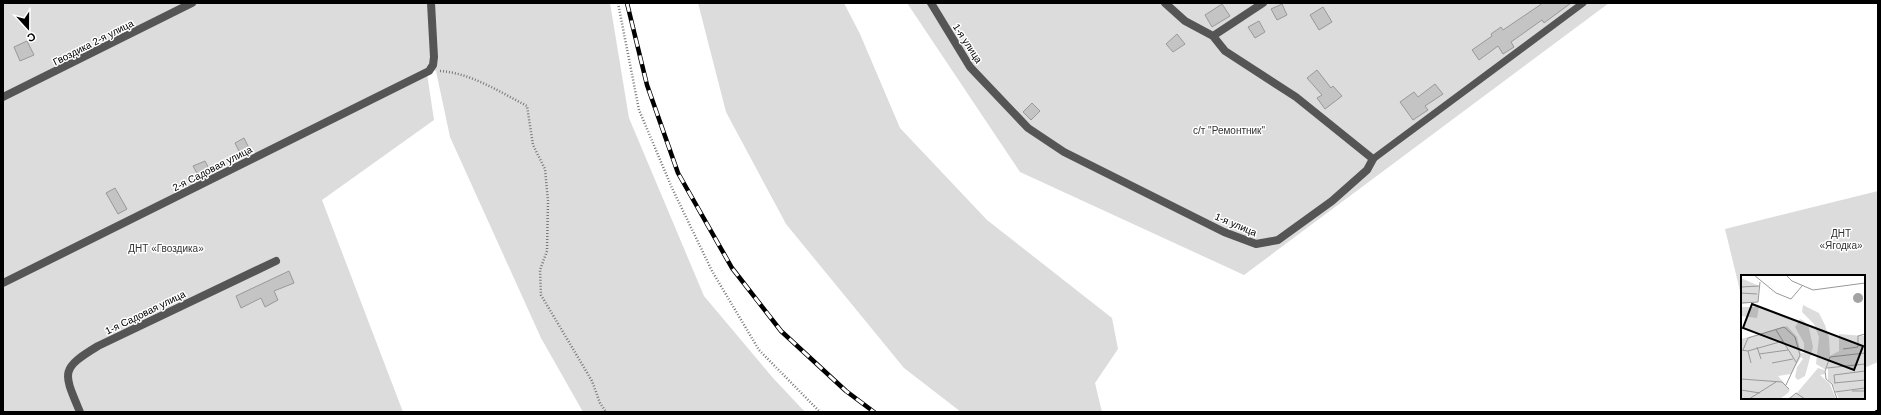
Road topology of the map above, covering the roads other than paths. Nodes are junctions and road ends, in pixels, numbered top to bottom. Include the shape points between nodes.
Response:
1 (192, 3) edge
2 (431, 3) edge
3 (931, 3) edge
4 (1165, 3) edge
5 (1263, 3) edge
6 (1583, 3) edge
7 (1213, 36) junction
8 (3, 97) edge
9 (1373, 159) junction
10 (276, 261) dead end
11 (3, 283) edge
12 (80, 412) edge

1 - 8 street, Гвоздика 2-я улица
2 - 11 street, 2-я Садовая улица via 434,65 429,71
3 - 9 street, 1-я улица via 970,67 1028,128 1064,152 1224,232 1256,244 1278,240 1284,236 1332,201 1367,170
4 - 7 street via 1185,21
5 - 7 street
6 - 9 lane
7 - 9 street via 1225,51 1296,97
10 - 12 street, 1-я Садовая улица via 80,357 70,365 67,376

